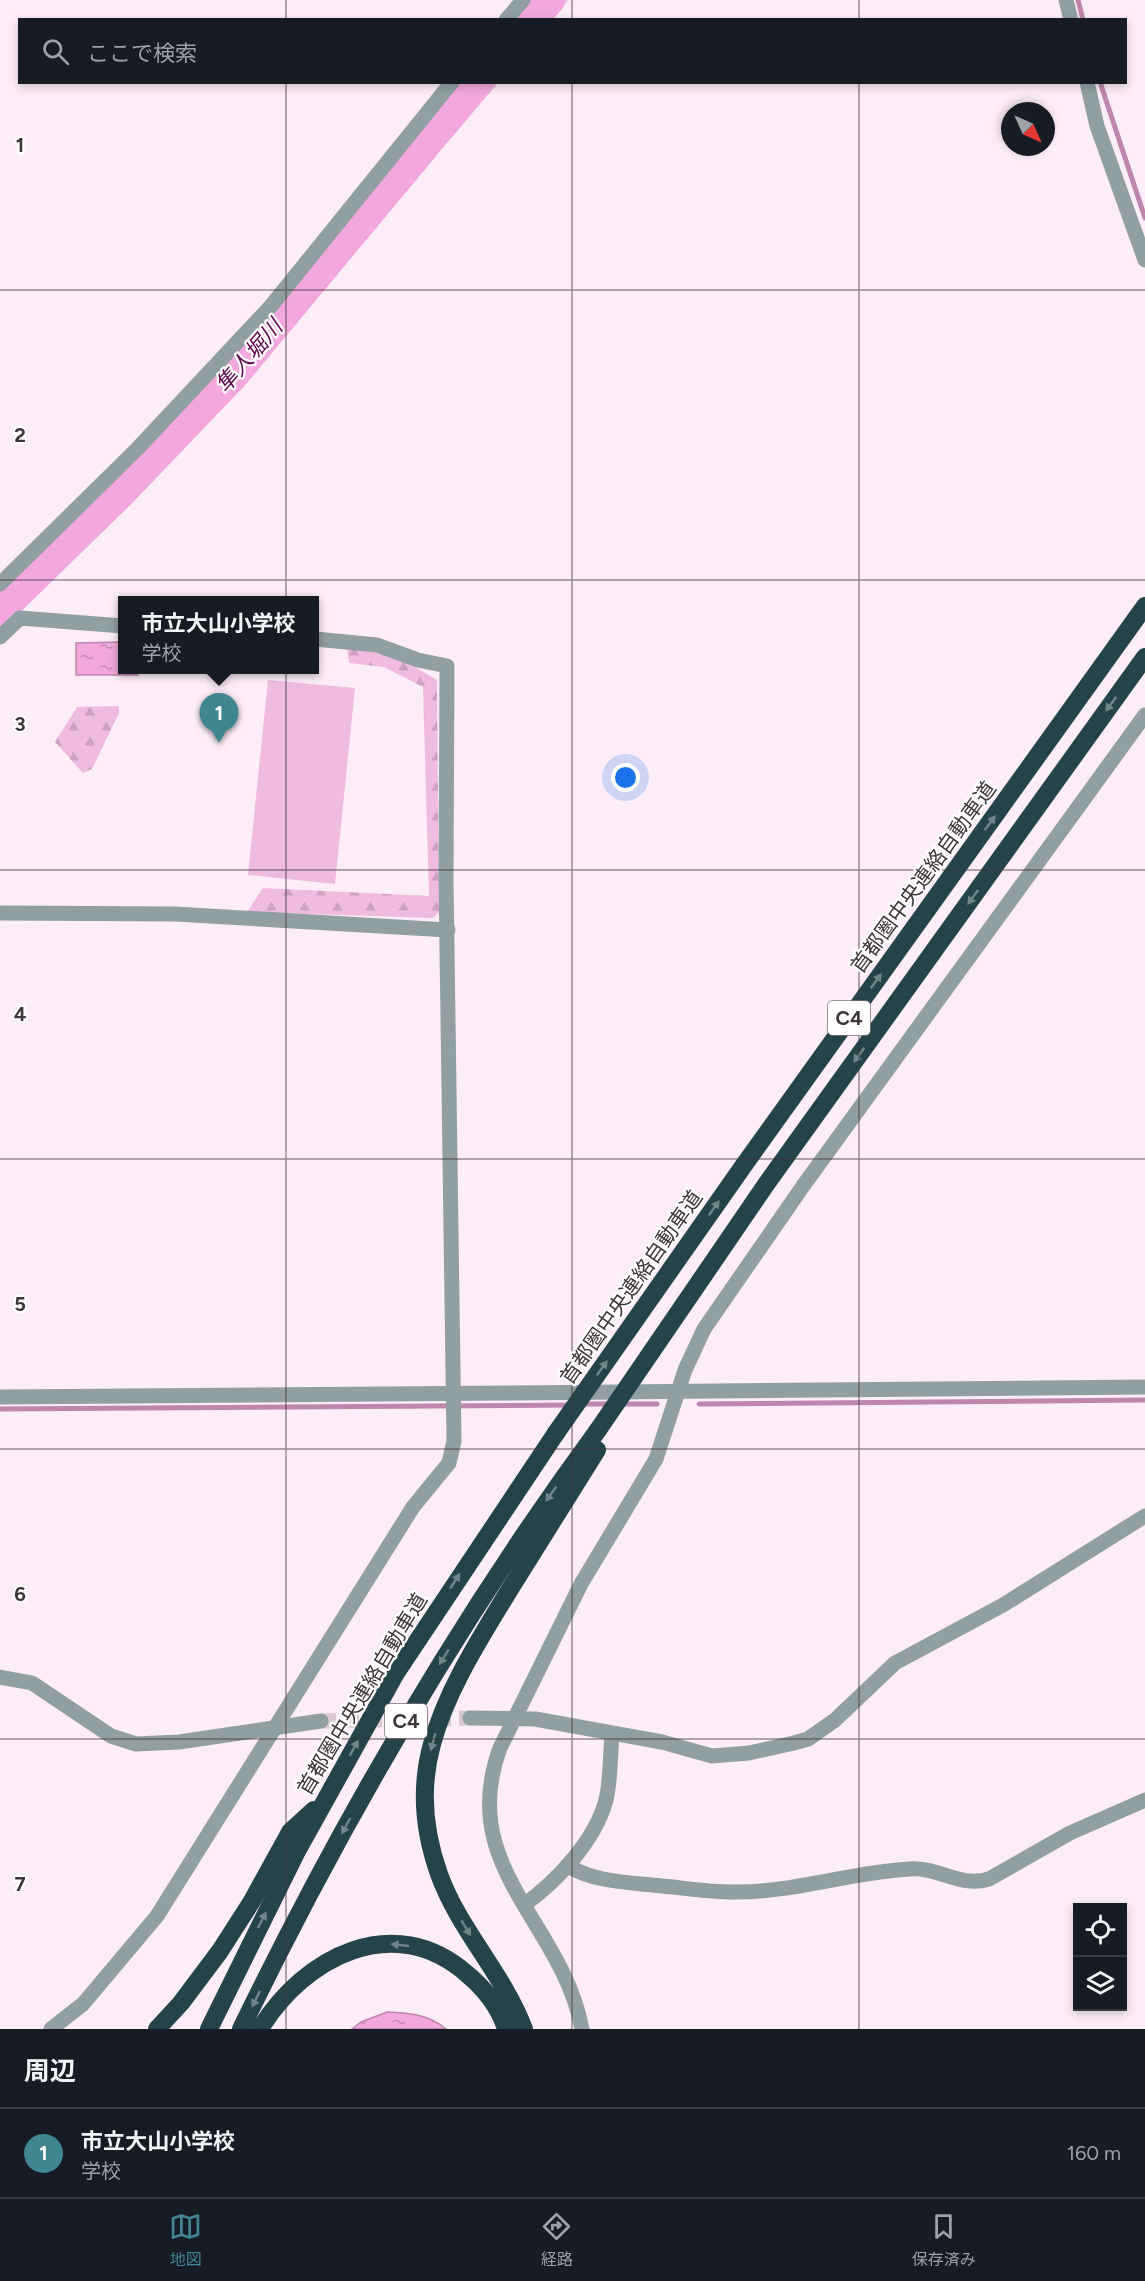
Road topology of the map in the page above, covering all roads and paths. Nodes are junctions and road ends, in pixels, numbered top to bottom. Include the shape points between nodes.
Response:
1 (523, 0) edge
2 (1066, 0) edge
3 (508, 18) edge
4 (1070, 18) edge
5 (450, 84) edge
6 (1087, 84) edge
7 (1145, 260) edge
8 (0, 584) edge
9 (1145, 606) edge
10 (118, 626) edge
11 (0, 637) edge
12 (319, 639) edge
13 (1145, 657) edge
14 (1145, 716) edge
15 (0, 913) edge
16 (448, 930) junction
17 (1145, 1387) edge
18 (677, 1394) junction
19 (452, 1395) junction
20 (0, 1397) edge
21 (602, 1433) junction
22 (1145, 1516) edge
23 (0, 1677) edge
24 (470, 1718) tunnel mouth
25 (513, 1718) junction
26 (321, 1721) tunnel mouth
27 (276, 1727) junction
28 (612, 1735) junction
29 (326, 1799) junction
30 (1145, 1800) edge
31 (568, 1866) junction
32 (524, 1905) junction
33 (51, 2029) edge
34 (157, 2029) edge
35 (209, 2029) edge
36 (241, 2029) edge
37 (260, 2029) edge
38 (506, 2029) edge
39 (524, 2029) edge
40 (582, 2029) edge

1 - 3 street
2 - 4 street
5 - 8 street via 271,306 138,448
6 - 7 street via 1097,126
29 -> 9 highway, 首都圏中央連絡自動車道 / C4, bridge via 396,1673 556,1433
10 - 11 street via 20,618
12 - 16 street via 377,645 447,666
13 -> 21 highway, C4, bridge via 724,1246
14 - 18 street via 710,1319 693,1348
15 - 16 street via 175,914
16 - 19 street
17 - 18 street via 703,1390
18 - 19 street
18 - 25 street via 656,1458 581,1584
19 - 20 street
19 - 27 street via 454,1441 448,1463 413,1507
21 -> 36 highway, C4 via 530,1522 423,1690 280,1948
21 -> 39 highway via 481,1637 438,1727 428,1768 425,1811 429,1844 440,1876 454,1908 516,2007
22 - 28 street via 1003,1605 895,1663 835,1720 808,1738 749,1753 712,1756 662,1742
23 - 27 street via 32,1683 111,1736 136,1744 178,1742
24 - 25 street
25 - 28 street
25 - 32 street via 491,1774 489,1816 498,1857
26 - 27 street
27 - 33 street via 157,1916 83,2004
28 - 31 street via 606,1799
29 - 34 highway via 290,1832 220,1952
35 -> 29 highway, 首都圏中央連絡自動車道 / C4
30 - 31 street via 1070,1833 978,1883 954,1880 940,1872 909,1869 734,1892 619,1882 596,1878
31 - 32 street
32 - 40 street via 568,1979
38 -> 37 highway via 492,1999 461,1969 428,1951 393,1944 358,1947 321,1965 287,1991

